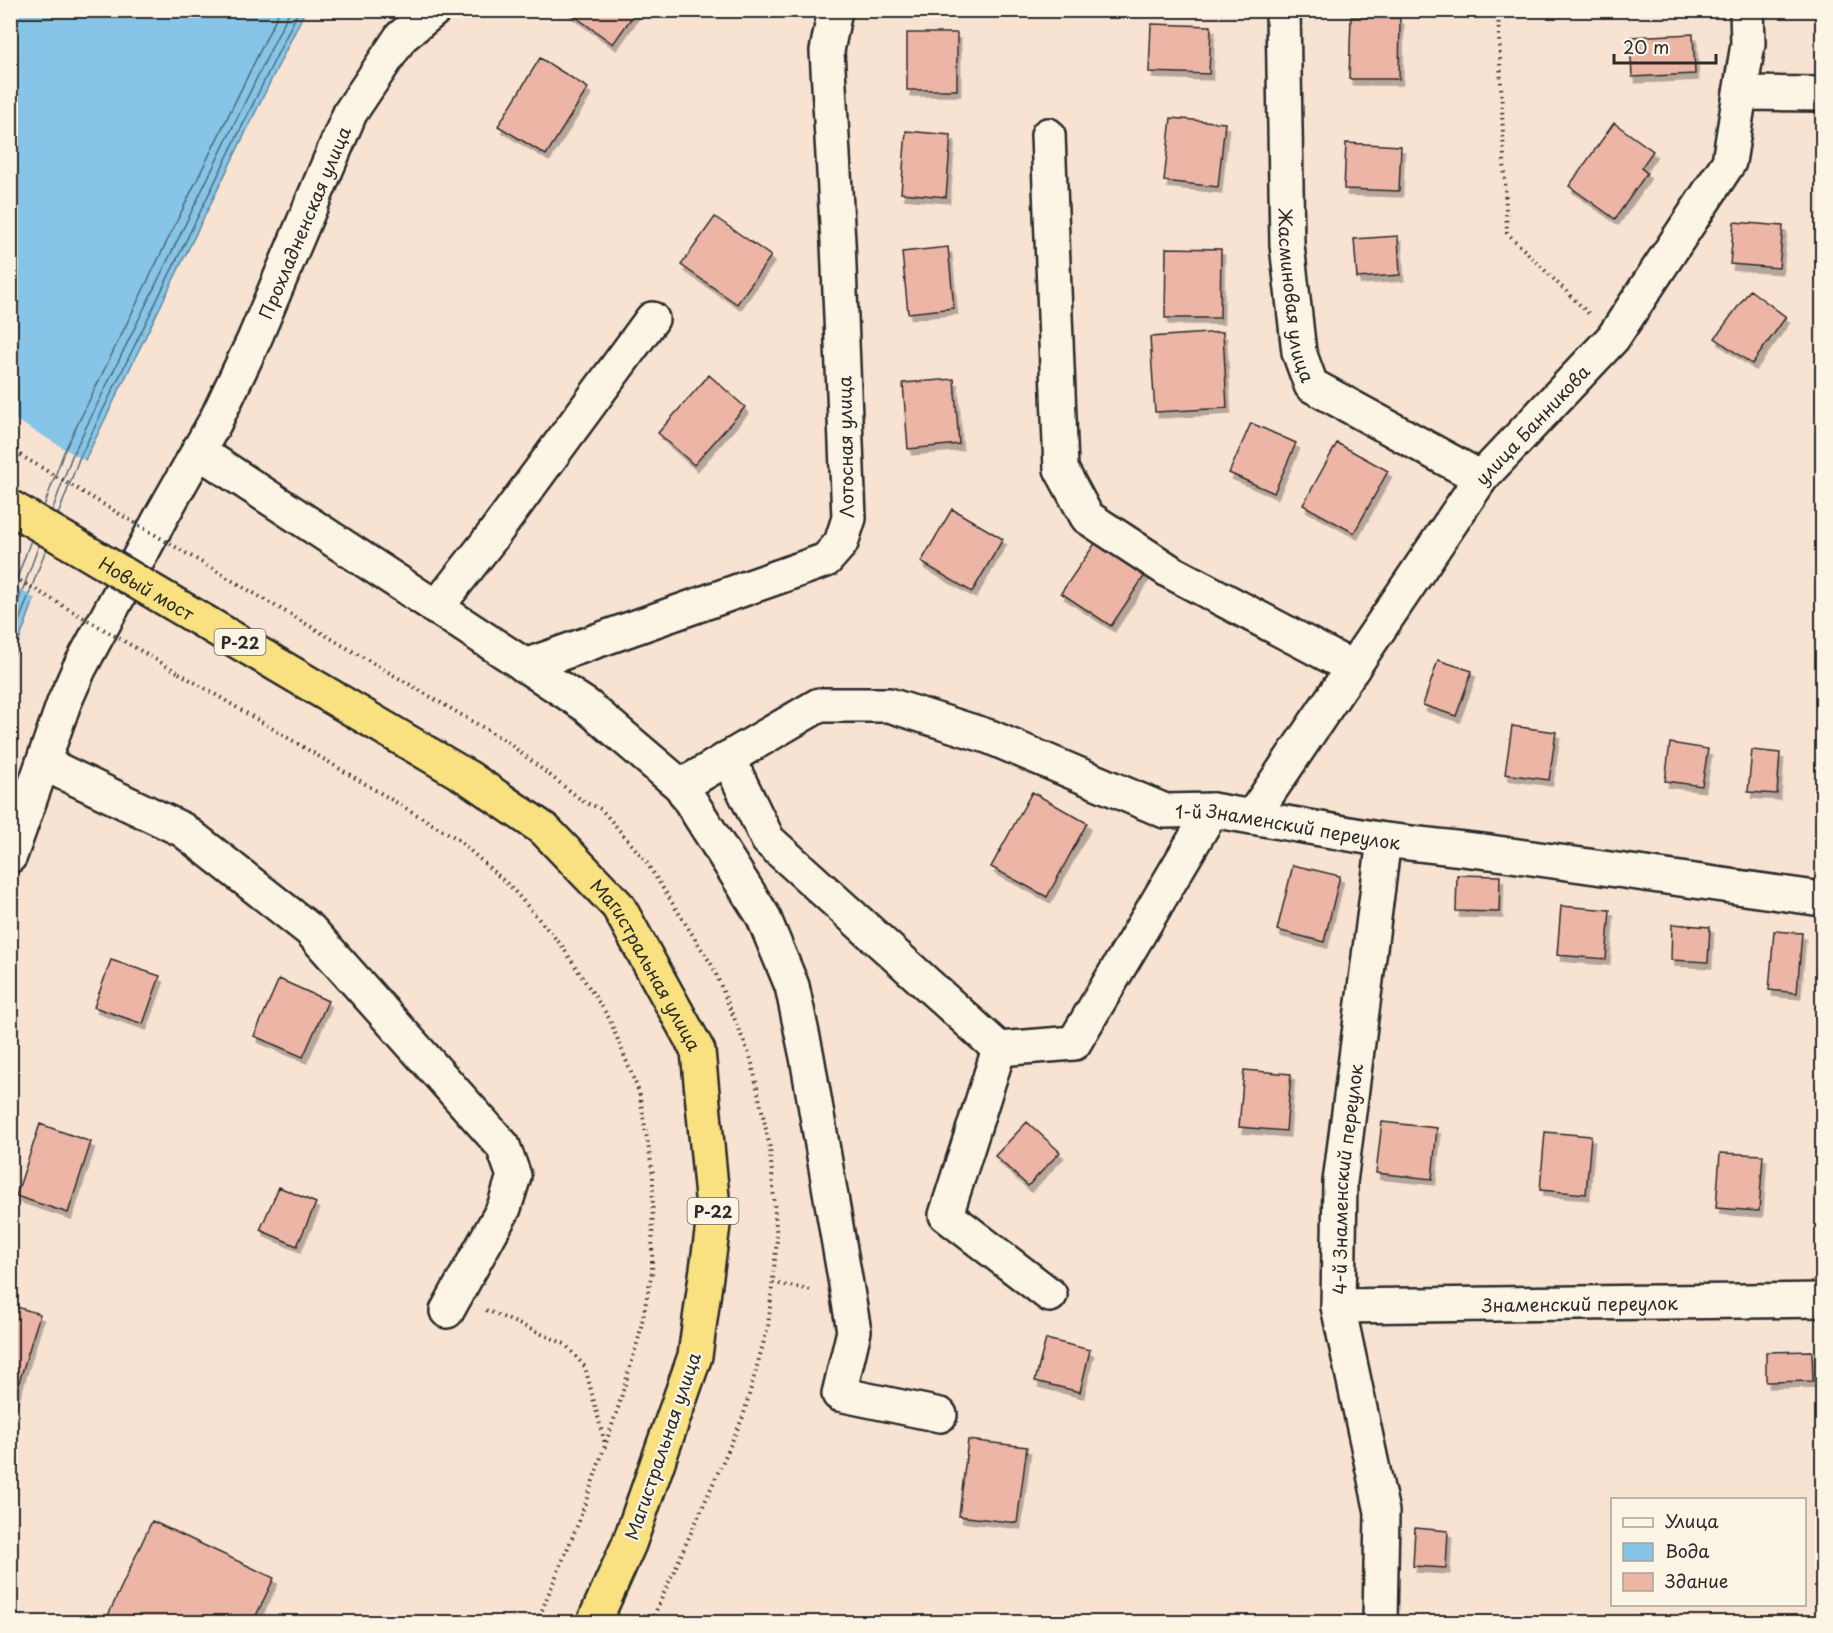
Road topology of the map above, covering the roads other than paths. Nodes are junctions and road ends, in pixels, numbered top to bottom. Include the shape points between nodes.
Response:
1 (434, 10) edge
2 (835, 10) edge
3 (1283, 10) edge
4 (1747, 10) edge
5 (1740, 93) junction
6 (1822, 94) edge
7 (1048, 135) dead end
8 (652, 319) dead end
9 (198, 451) junction
10 (1481, 478) junction
11 (10, 507) edge
12 (436, 608) junction
13 (525, 666) junction
14 (1353, 668) junction
15 (728, 758) junction
16 (43, 763) junction
17 (469, 778) joint
18 (681, 786) junction
19 (1212, 810) junction
20 (1252, 817) junction
21 (1384, 840) junction
22 (10, 856) edge
23 (1822, 899) edge
24 (999, 1049) junction
25 (1050, 1295) dead end
26 (1822, 1300) edge
27 (451, 1304) road end
28 (1338, 1306) junction
29 (940, 1415) dead end
30 (594, 1623) edge
31 (1380, 1623) edge

1 - 9 street, Прохладненская улица via 401,37 350,113 254,340
2 - 13 street, Лотосная улица via 827,51 849,518 841,543 826,560
3 - 10 street, Жасминовая улица via 1287,245 1299,352 1311,385
4 - 5 street, улица Банникова via 1748,44
5 - 6 street
5 - 10 street, улица Банникова via 1729,162 1613,338
7 - 14 street via 1061,469 1087,516 1171,572
8 - 12 street
9 - 12 street
9 - 16 street, Прохладненская улица via 79,669
10 - 14 street, улица Банникова
11 - 17 highway, Новый мост / Р-22, bridge
12 - 13 street
13 - 18 street via 587,706
14 - 20 street, улица Банникова
15 - 18 street, 1-й Знаменский переулок
15 - 19 street, 1-й Знаменский переулок via 819,705 889,705 990,737 1165,811
15 - 24 street via 768,840
16 - 22 street, Прохладненская улица
16 - 27 street via 183,830 310,930 503,1146 514,1176 504,1208
17 - 30 highway, Магистральная улица / Р-22 via 545,830 618,906 698,1051 714,1218 695,1356 629,1544
18 - 29 street via 763,916 792,986 854,1331 839,1394
19 - 20 street, 1-й Знаменский переулок
19 - 24 street via 1074,1043
20 - 21 street, 1-й Знаменский переулок
21 - 23 street, 1-й Знаменский переулок
21 - 28 street, 4-й Знаменский переулок via 1340,1182
24 - 25 street via 946,1215
26 - 28 street, Знаменский переулок
28 - 31 street, 4-й Знаменский переулок via 1382,1512

